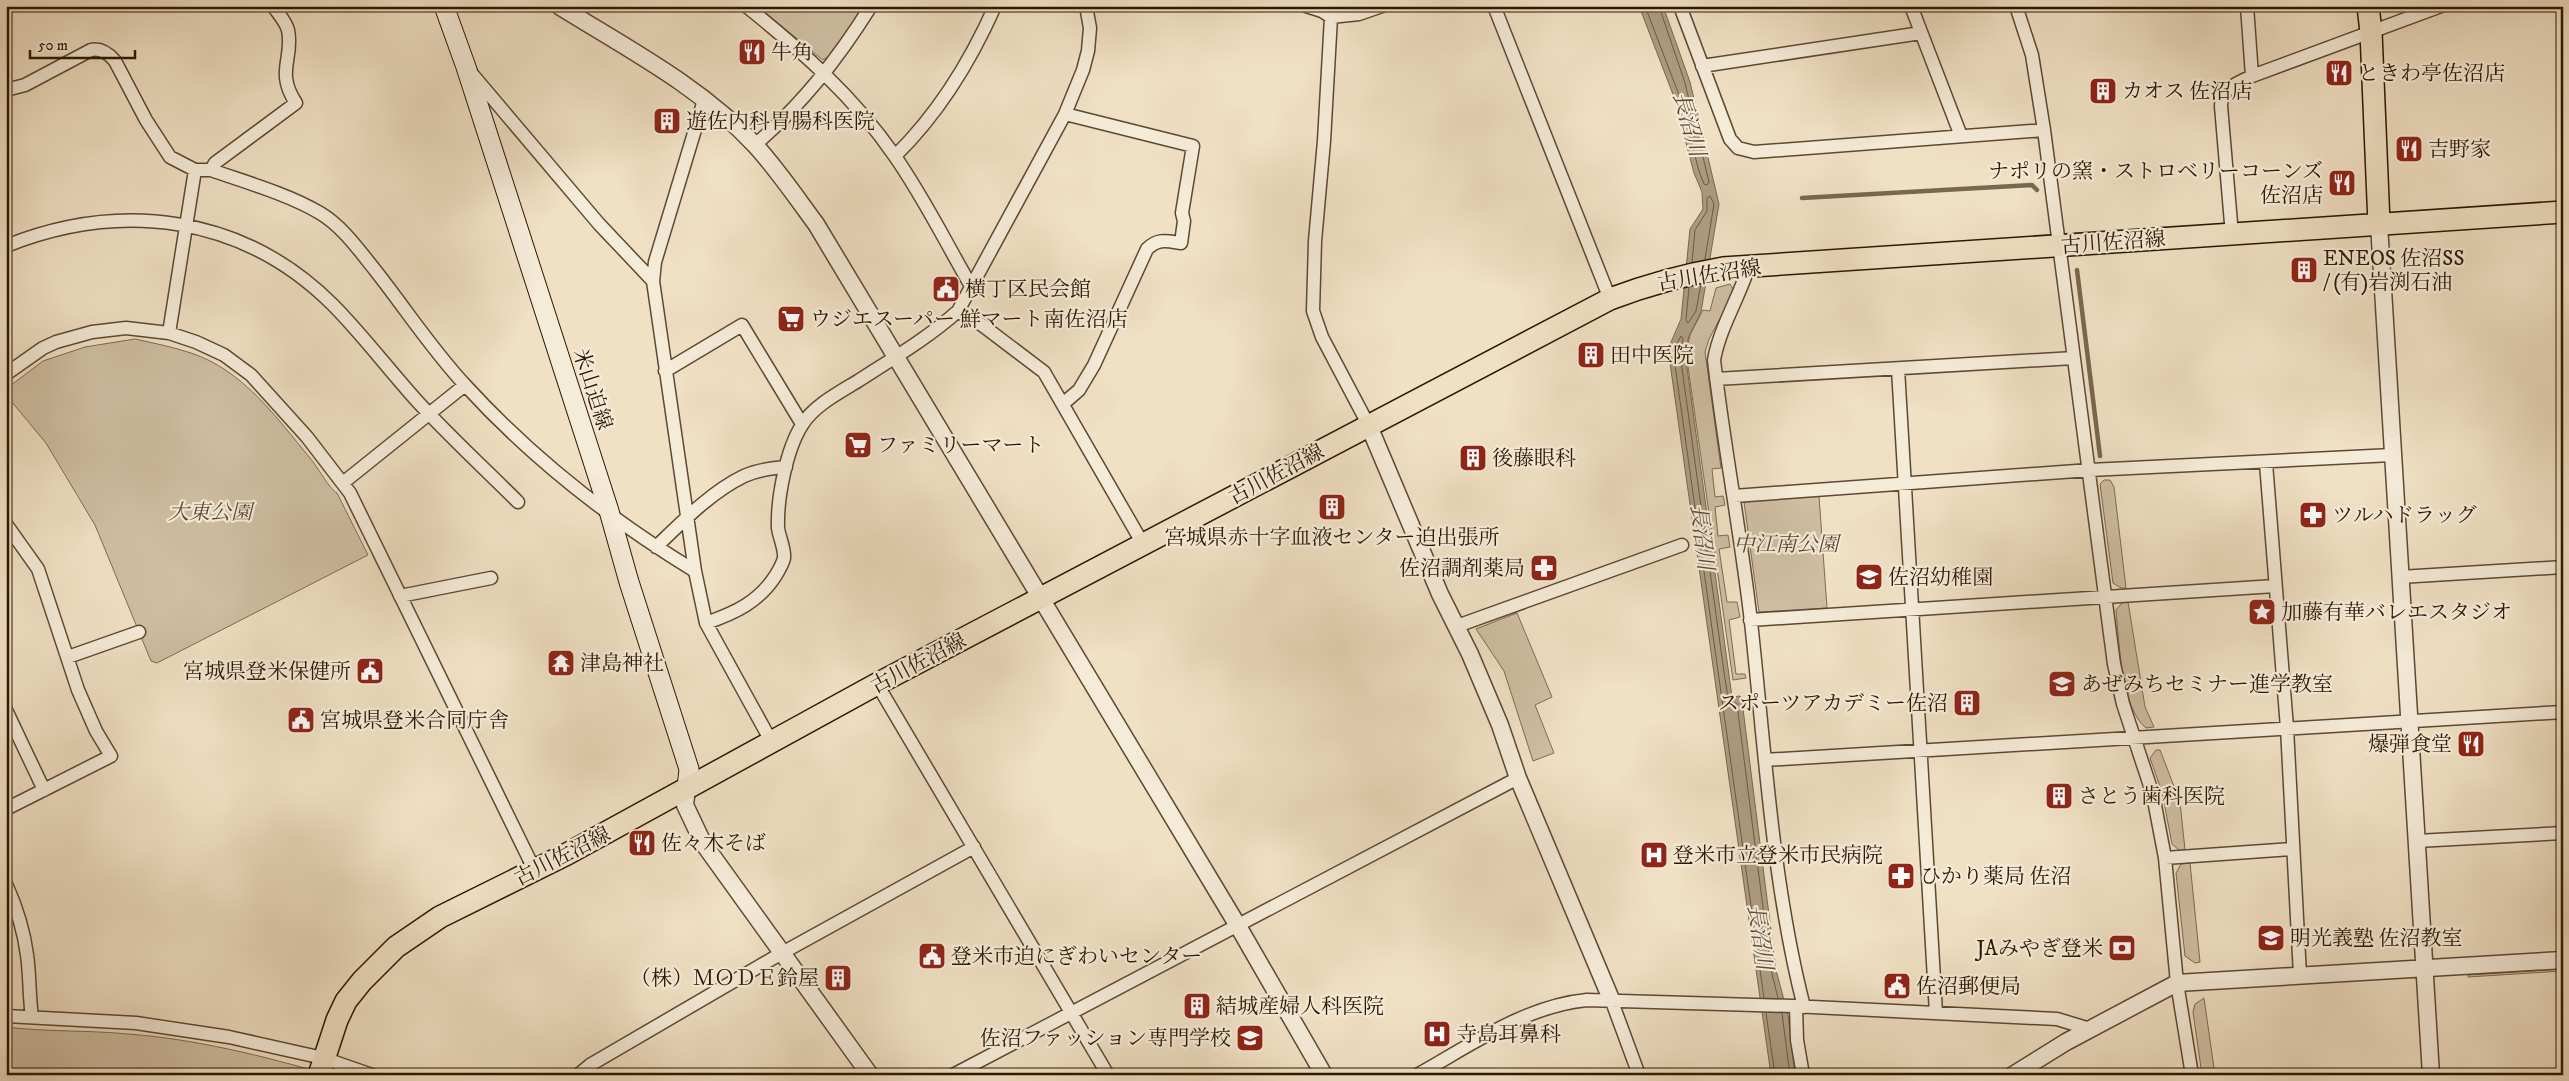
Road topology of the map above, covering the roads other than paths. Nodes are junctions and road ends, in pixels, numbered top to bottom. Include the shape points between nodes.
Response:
1 (273, 6) edge
2 (444, 6) edge
3 (559, 6) edge
4 (746, 6) edge
5 (871, 6) edge
6 (995, 6) edge
7 (1086, 6) edge
8 (1306, 6) edge
9 (1382, 6) edge
10 (1494, 6) edge
11 (1680, 6) edge
12 (1911, 6) edge
13 (2016, 6) edge
14 (2247, 6) edge
15 (2368, 6) edge
16 (2441, 6) edge
17 (1331, 17) junction
18 (2371, 32) junction
19 (1921, 33) junction
20 (1702, 66) junction
21 (466, 68) junction
22 (826, 74) junction
23 (2252, 76) junction
24 (6, 90) edge
25 (704, 100) junction
26 (1065, 114) junction
27 (2044, 130) junction
28 (1961, 136) junction
29 (755, 145) junction
30 (895, 156) junction
31 (195, 170) junction
32 (211, 170) junction
33 (2563, 212) edge
34 (2379, 224) junction
35 (188, 226) junction
36 (2232, 235) junction
37 (6, 246) edge
38 (2060, 246) junction
39 (1749, 266) junction
40 (653, 281) junction
41 (971, 286) junction
42 (1610, 300) junction
43 (958, 311) junction
44 (169, 333) junction
45 (896, 357) junction
46 (2074, 358) junction
47 (1898, 369) junction
48 (665, 371) junction
49 (7, 372) edge
50 (1716, 378) junction
51 (465, 385) junction
52 (1064, 403) junction
53 (430, 414) junction
54 (802, 424) junction
55 (1369, 426) junction
56 (2392, 454) junction
57 (2266, 462) junction
58 (786, 467) junction
59 (2090, 470) junction
60 (344, 482) junction
61 (1905, 484) junction
62 (1734, 496) junction
63 (518, 502) dead end
64 (609, 511) junction
65 (687, 518) junction
66 (6, 524) edge
67 (1143, 544) junction
68 (1682, 545) dead end
69 (656, 547) junction
70 (2563, 568) edge
71 (695, 571) junction
72 (2400, 576) junction
73 (491, 578) dead end
74 (2275, 586) junction
75 (400, 596) junction
76 (2104, 596) junction
77 (1040, 598) junction
78 (1912, 608) junction
79 (1750, 620) junction
80 (706, 623) junction
81 (1457, 626) junction
82 (139, 632) dead end
83 (68, 657) junction
84 (877, 684) junction
85 (6, 710) edge
86 (2563, 712) edge
87 (2409, 722) junction
88 (2286, 728) junction
89 (2134, 738) junction
90 (771, 740) junction
91 (1921, 751) junction
92 (1765, 760) junction
93 (1518, 778) junction
94 (687, 788) junction
95 (44, 790) junction
96 (6, 809) edge
97 (2563, 833) edge
98 (2417, 841) junction
99 (974, 847) junction
100 (2293, 849) junction
101 (2165, 858) junction
102 (534, 870) junction
103 (6, 884) edge
104 (1238, 926) junction
105 (782, 953) junction
106 (2563, 960) edge
107 (2425, 967) junction
108 (2300, 975) junction
109 (2177, 983) junction
110 (1612, 999) junction
111 (1797, 1006) junction
112 (1071, 1012) junction
113 (1936, 1013) junction
114 (6, 1016) edge
115 (32, 1017) junction
116 (2090, 1029) junction
117 (321, 1065) edge
118 (372, 1075) edge
119 (578, 1075) edge
120 (870, 1075) edge
121 (952, 1075) edge
122 (1108, 1075) edge
123 (1324, 1075) edge
124 (1418, 1075) edge
125 (1639, 1075) edge
126 (1803, 1075) edge
127 (2013, 1075) edge
128 (2192, 1075) edge
129 (2431, 1075) edge

1 - 32 street via 288,29 286,81 296,103
2 - 21 main road, 米山迫線
3 - 25 street
4 - 22 street
5 - 22 street
6 - 30 street via 935,110
7 - 26 street via 1090,28 1088,51
8 - 17 street
9 - 17 street via 1359,14
10 - 42 street
11 - 20 street
12 - 19 street
13 - 27 street via 2032,55
14 - 23 street
15 - 18 main road
16 - 18 street
17 - 55 street via 1313,311 1322,337
18 - 23 street
18 - 34 main road
19 - 20 street
19 - 28 street
20 - 28 street via 1730,139 1738,148 1754,152
21 - 40 street via 599,224
21 - 64 main road, 米山迫線
22 - 29 street
22 - 30 street
23 - 36 street via 2231,87 2221,100
24 - 31 street via 26,85 91,50 102,50 115,61 170,157
25 - 29 street
25 - 40 street via 655,262
26 - 41 street
26 - 52 street via 1193,146 1182,213 1181,243 1162,240 1147,249 1094,365 1079,390
27 - 28 street
27 - 38 street
29 - 45 street via 816,224
30 - 41 street
31 - 32 street
31 - 35 street
32 - 51 street via 302,205 334,223
33 - 34 main road, 古川佐沼線
34 - 36 main road, 古川佐沼線
34 - 56 street
35 - 37 street via 149,220 92,222 40,232
35 - 44 street
35 - 53 street via 256,249 297,275 332,304
36 - 38 main road, 古川佐沼線
38 - 39 main road, 古川佐沼線
38 - 46 street
39 - 42 main road, 古川佐沼線 via 1680,275
39 - 50 street via 1740,295 1718,340 1714,360
40 - 48 street
41 - 43 street
42 - 55 main road, 古川佐沼線
43 - 45 street
43 - 52 street via 1044,372
44 - 49 street via 126,328 74,336 43,348
44 - 60 street via 212,349 251,375
45 - 54 street via 839,393
45 - 77 street
46 - 47 street
46 - 59 street
47 - 50 street
47 - 61 street
48 - 54 street via 742,325
48 - 65 street
50 - 62 street
51 - 53 street
51 - 64 street via 546,463 590,500
52 - 67 street
53 - 60 street
53 - 63 street
54 - 58 street
55 - 67 main road, 古川佐沼線
55 - 81 street via 1440,594
56 - 57 street
56 - 72 street
57 - 59 street
57 - 74 street
58 - 65 street via 744,476
58 - 80 street via 778,527 784,557 781,566 764,591 751,603
59 - 61 street
59 - 76 street
60 - 75 street
61 - 62 street
61 - 78 street
62 - 79 street
64 - 69 street
64 - 94 main road, 米山迫線 via 689,769
65 - 69 street
65 - 71 street
66 - 83 street via 38,569
67 - 77 main road, 古川佐沼線
68 - 81 street
69 - 71 street
70 - 72 street
71 - 80 street
72 - 87 street
73 - 75 street
74 - 76 street
74 - 88 street
75 - 102 street
76 - 78 street
76 - 89 street via 2114,664
77 - 84 main road, 古川佐沼線
77 - 104 street
78 - 79 street
78 - 91 street
79 - 92 street
80 - 90 street
81 - 93 street via 1500,725
82 - 83 street
83 - 95 street via 87,712 111,756
84 - 90 main road, 古川佐沼線
84 - 99 street
85 - 95 street
86 - 87 street
87 - 88 street
87 - 98 street
88 - 89 street
88 - 100 street
89 - 91 street
89 - 101 street via 2153,795
90 - 94 main road, 古川佐沼線
91 - 92 street
91 - 113 street
92 - 111 street
93 - 104 street
93 - 110 street
94 - 102 main road, 古川佐沼線
94 - 105 street via 685,805 694,828
95 - 96 street
97 - 98 street
98 - 107 street
99 - 105 street
99 - 112 street
100 - 101 street
100 - 108 street
101 - 109 street
102 - 117 main road, 古川佐沼線 via 440,917 378,962 346,1001
103 - 115 street via 28,956
104 - 112 street
104 - 123 street
105 - 119 street
105 - 120 street
106 - 107 street
107 - 108 street
107 - 129 street
108 - 109 street
109 - 116 street
109 - 128 street
110 - 111 street
110 - 124 street via 1568,1002 1536,1011
110 - 125 street
111 - 113 street
111 - 126 street via 1797,1040
112 - 121 street
112 - 122 street
113 - 116 street via 2057,1019
114 - 115 street
115 - 117 street via 136,1023 228,1037
116 - 127 street
117 - 118 street

